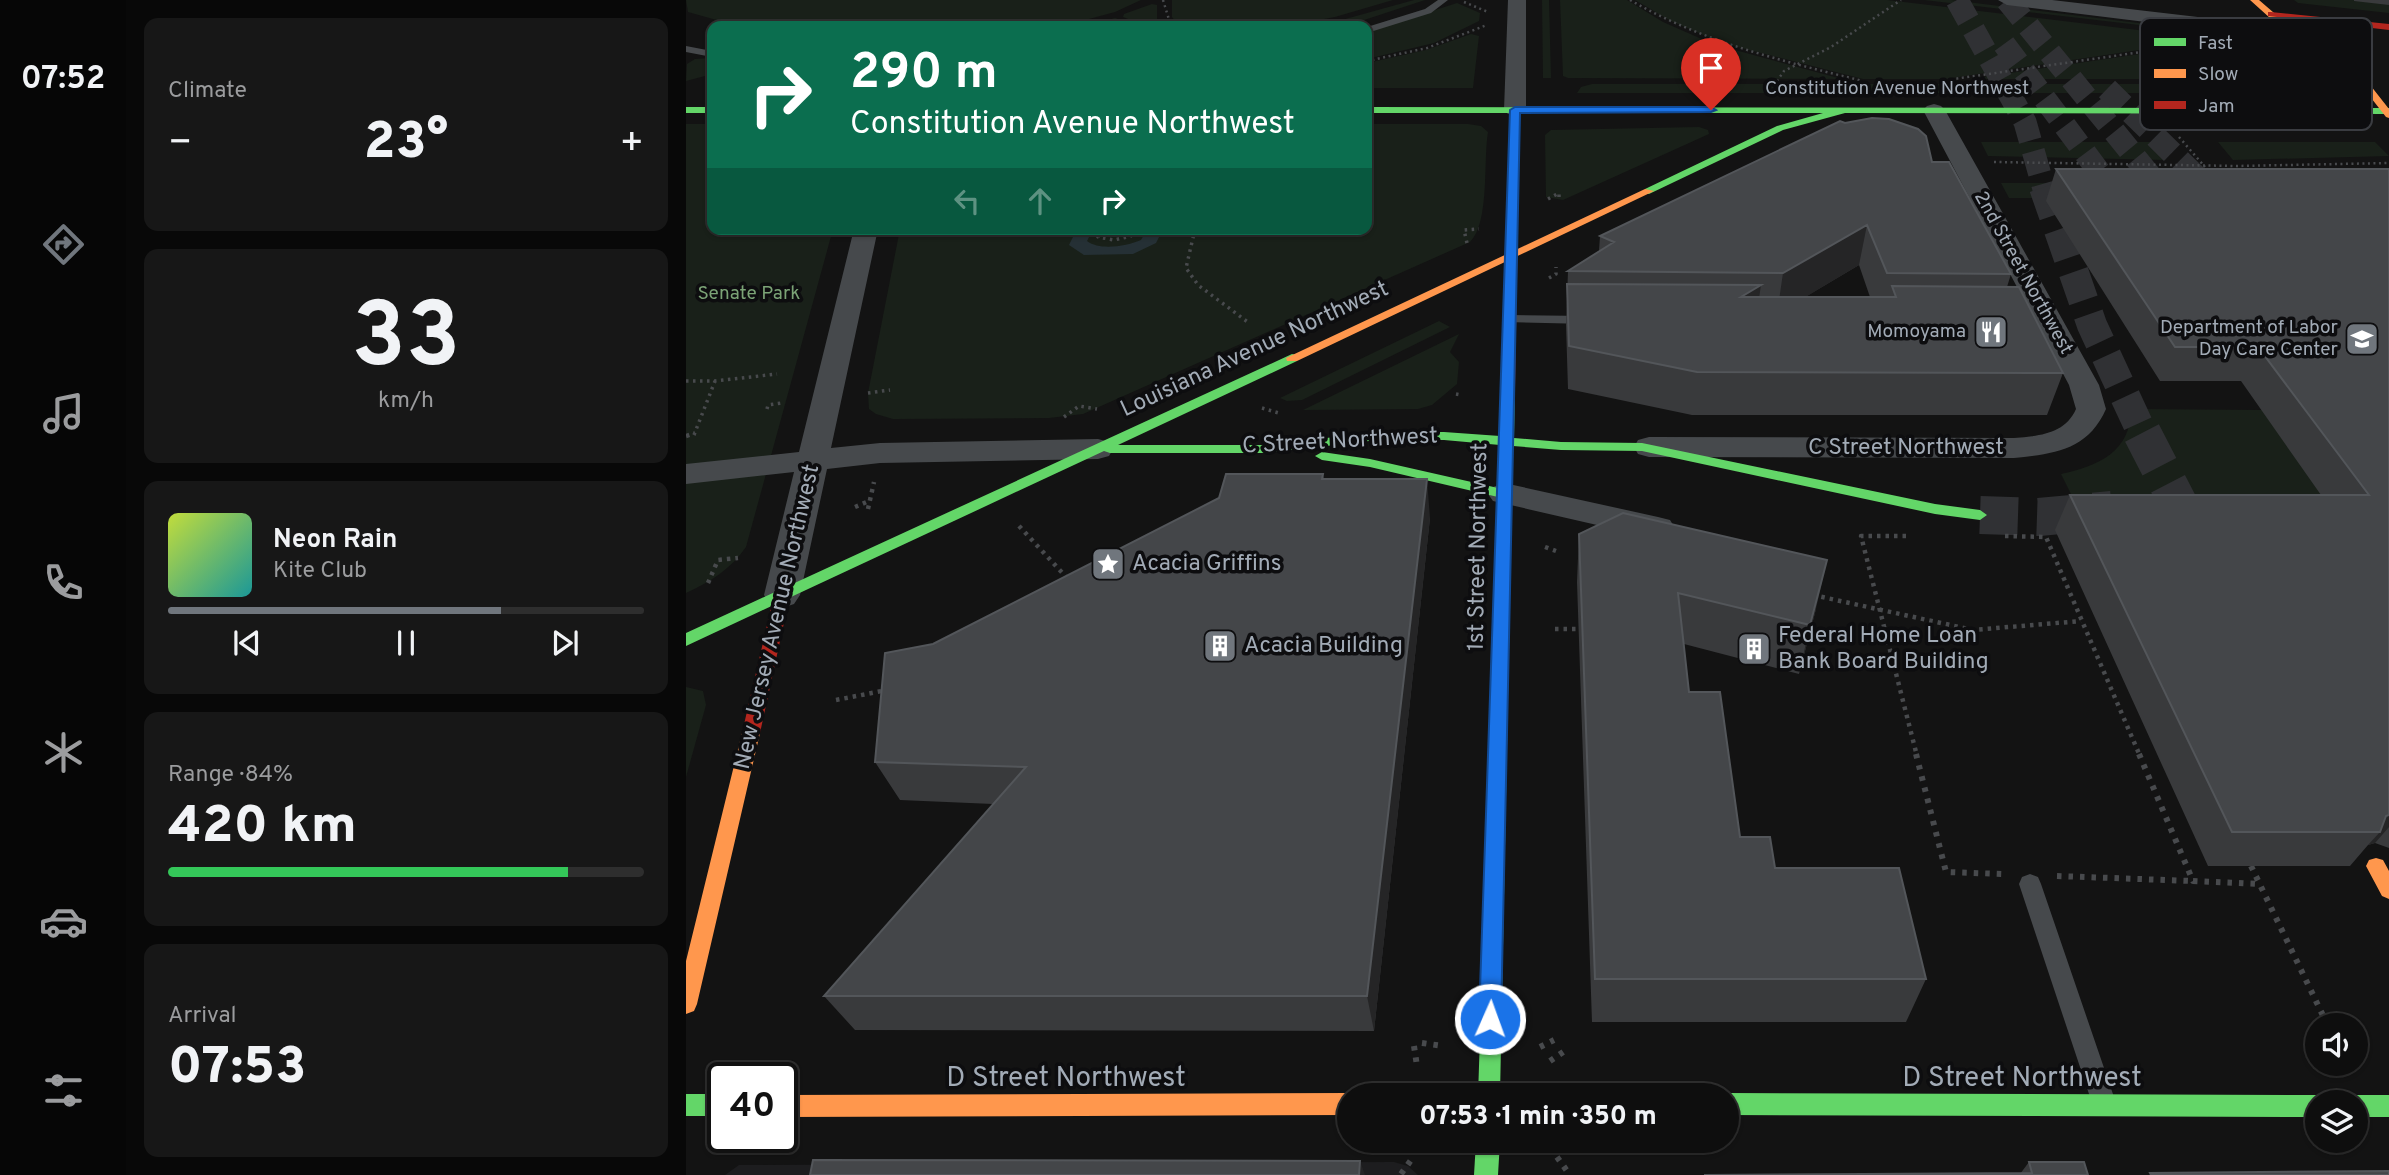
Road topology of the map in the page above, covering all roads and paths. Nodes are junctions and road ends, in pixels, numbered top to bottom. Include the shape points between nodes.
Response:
1 (1163, 0) edge
2 (1444, 0) edge
3 (1517, 0) edge
4 (1630, 0) edge
5 (1901, 0) edge
6 (2007, 0) edge
7 (2126, 0) edge
8 (2254, 0) edge
9 (1460, 1) edge
10 (1488, 12) dead end
11 (2271, 14) junction
12 (2274, 18) edge
13 (2307, 18) edge
14 (1169, 21) edge
15 (2140, 21) edge
16 (1487, 25) dead end
17 (1372, 28) edge
18 (686, 50) edge
19 (2140, 52) edge
20 (707, 53) edge
21 (1372, 60) edge
22 (1798, 65) junction
23 (1777, 81) dead end
24 (1863, 81) dead end
25 (1940, 82) dead end
26 (2372, 93) edge
27 (2372, 104) edge
28 (686, 110) edge
29 (707, 110) edge
30 (1372, 110) edge
31 (1515, 110) junction
32 (1846, 110) junction
33 (1934, 110) junction
34 (2140, 111) edge
35 (2388, 112) edge
36 (2183, 141) dead end
37 (1983, 162) dead end
38 (2389, 163) edge
39 (2205, 166) junction
40 (2210, 173) edge
41 (1548, 199) dead end
42 (1559, 201) dead end
43 (1479, 229) dead end
44 (865, 235) edge
45 (1099, 235) edge
46 (1132, 235) edge
47 (1194, 235) edge
48 (1467, 243) dead end
49 (1511, 254) junction
50 (1556, 267) dead end
51 (1549, 278) dead end
52 (1509, 319) junction
53 (1598, 320) edge
54 (1249, 323) dead end
55 (777, 374) dead end
56 (686, 381) edge
57 (715, 382) junction
58 (890, 390) dead end
59 (868, 393) dead end
60 (782, 403) dead end
61 (1262, 408) dead end
62 (766, 409) dead end
63 (1097, 410) dead end
64 (1282, 414) dead end
65 (1065, 417) dead end
66 (2073, 435) joint
67 (686, 436) edge
68 (1506, 441) junction
69 (1642, 447) junction
70 (1098, 449) junction
71 (1265, 449) junction
72 (815, 459) junction
73 (686, 474) edge
74 (874, 481) dead end
75 (1504, 494) junction
76 (870, 501) junction
77 (855, 507) dead end
78 (868, 509) dead end
79 (1980, 515) tunnel mouth
80 (1019, 526) dead end
81 (1686, 534) edge
82 (1912, 536) dead end
83 (2000, 536) dead end
84 (1545, 547) dead end
85 (1556, 551) dead end
86 (738, 558) dead end
87 (1078, 572) edge
88 (1067, 578) junction
89 (708, 583) dead end
90 (1055, 584) edge
91 (1074, 585) edge
92 (782, 595) junction
93 (1810, 595) edge
94 (1879, 610) junction
95 (2081, 621) junction
96 (1555, 629) dead end
97 (1579, 629) edge
98 (686, 640) edge
99 (897, 688) edge
100 (836, 700) dead end
101 (2251, 866) edge
102 (2376, 866) edge
103 (2056, 876) dead end
104 (2022, 879) joint
105 (2193, 881) junction
106 (2260, 884) junction
107 (2389, 890) edge
108 (686, 1004) edge
109 (2322, 1013) edge
110 (1554, 1040) dead end
111 (1443, 1046) dead end
112 (1540, 1047) dead end
113 (1566, 1050) dead end
114 (1550, 1061) dead end
115 (1417, 1066) dead end
116 (1489, 1083) edge
117 (1337, 1104) edge
118 (1739, 1104) edge
119 (686, 1105) edge
120 (707, 1105) edge
121 (2105, 1105) junction
122 (798, 1106) edge
123 (2305, 1106) edge
124 (2368, 1106) edge
125 (2389, 1106) edge
126 (1487, 1153) edge
127 (1414, 1156) dead end
128 (1557, 1157) dead end
129 (1567, 1171) dead end
130 (1401, 1174) edge
131 (1486, 1175) edge

1 - 14 path
2 - 17 lane via 1428,11
3 - 31 street, 1st Street Northwest
4 - 22 path via 1699,37
5 - 22 path
6 - 15 street
7 - 11 street
8 - 11 main road
9 - 10 path
11 - 12 main road
11 - 13 main road
16 - 21 path via 1427,48
18 - 20 lane
19 - 25 path
22 - 23 path via 1784,71
22 - 24 path
26 - 35 main road
27 - 35 main road
28 - 29 main road
30 - 31 main road, Constitution Avenue Northwest
31 - 32 main road, Constitution Avenue Northwest
31 - 49 main road, 1st Street Northwest
32 - 33 main road, Constitution Avenue Northwest
32 - 49 main road, Louisiana Avenue Northwest via 1787,125
33 - 34 main road, Constitution Avenue Northwest
33 - 66 street, 2nd Street Northwest via 2041,322 2089,397 2088,419
36 - 39 path
37 - 39 path
38 - 39 path
39 - 40 path
41 - 42 path via 1559,193
43 - 48 path via 1464,230
44 - 72 street, New Jersey Avenue Northwest
45 - 46 path via 1104,240 1122,240
47 - 54 path via 1186,268 1198,285
49 - 52 main road, 1st Street Northwest
49 - 70 main road, Louisiana Avenue Northwest
50 - 51 path via 1556,274
52 - 53 lane
52 - 68 main road, 1st Street Northwest
55 - 57 path
56 - 57 path
57 - 67 path via 694,435
58 - 59 path
60 - 62 path
61 - 64 path
63 - 65 path via 1079,406
66 - 69 street, C Street Northwest via 2014,448
68 - 69 main road, C Street Northwest
68 - 71 main road, C Street Northwest via 1378,436
68 - 75 main road, 1st Street Northwest
69 - 79 main road
70 - 71 main road, C Street Northwest
70 - 72 street, C Street Northwest via 880,453
70 - 92 main road, Louisiana Avenue Northwest
71 - 75 main road via 1370,463
72 - 73 street, C Street Northwest
72 - 92 street, New Jersey Avenue Northwest
74 - 76 path
75 - 81 street
75 - 116 main road, 1st Street Northwest
76 - 77 path
76 - 78 path
80 - 88 path
82 - 94 path via 1861,536
83 - 95 path via 2046,537
84 - 85 path
86 - 89 path via 719,559
87 - 88 path
88 - 90 path
88 - 91 path
92 - 98 main road, Louisiana Avenue Northwest
92 - 108 main road, New Jersey Avenue Northwest
93 - 94 path
94 - 95 path via 1973,630
94 - 104 path via 1946,872
95 - 105 path
96 - 97 path
99 - 100 path
101 - 106 path
102 - 107 main road
103 - 105 path
104 - 121 lane
105 - 106 path
106 - 109 path
110 - 112 path
111 - 115 path via 1418,1044
113 - 114 path
117 - 122 main road, D Street Northwest
118 - 121 main road, D Street Northwest
119 - 120 main road
121 - 123 main road, D Street Northwest
124 - 125 main road
126 - 131 main road
127 - 130 path
128 - 129 path

